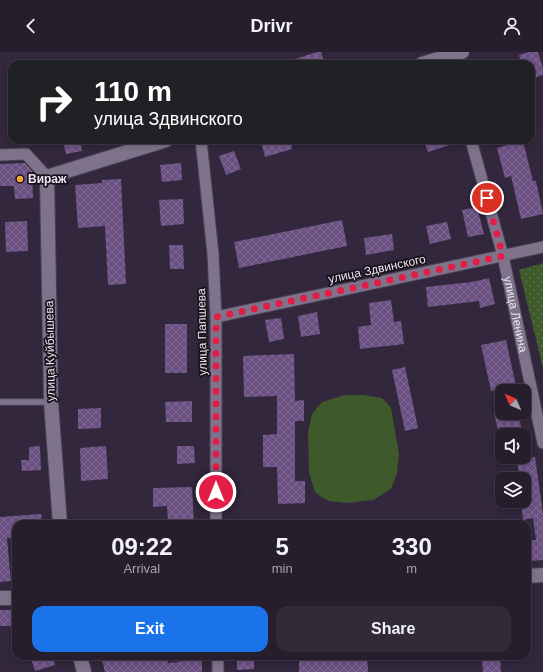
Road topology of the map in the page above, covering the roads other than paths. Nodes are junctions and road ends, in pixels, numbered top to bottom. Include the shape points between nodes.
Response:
1 (462, 52) edge
2 (449, 57) edge
3 (437, 60) edge
4 (153, 144) edge
5 (201, 144) edge
6 (472, 144) edge
7 (0, 155) edge
8 (47, 177) junction
9 (543, 246) edge
10 (503, 256) junction
11 (216, 317) junction
12 (0, 402) edge
13 (51, 402) junction
14 (543, 443) edge
15 (60, 520) edge
16 (216, 520) edge
17 (531, 576) edge
18 (543, 576) edge
19 (0, 598) edge
20 (12, 598) edge
21 (81, 660) edge
22 (218, 660) edge
23 (84, 672) edge
24 (218, 672) edge

1 - 2 street
2 - 3 street
4 - 8 street
5 - 11 street, улица Папшева via 213,254
6 - 10 street, улица Ленина
7 - 8 street via 26,154
8 - 13 street, улица Куйбышева
9 - 10 street, улица Здвинского
10 - 11 street, улица Здвинского
10 - 14 street, улица Ленина
11 - 16 street, улица Папшева
12 - 13 lane
13 - 15 street, улица Куйбышева
17 - 18 street
19 - 20 street
21 - 23 street
22 - 24 street

